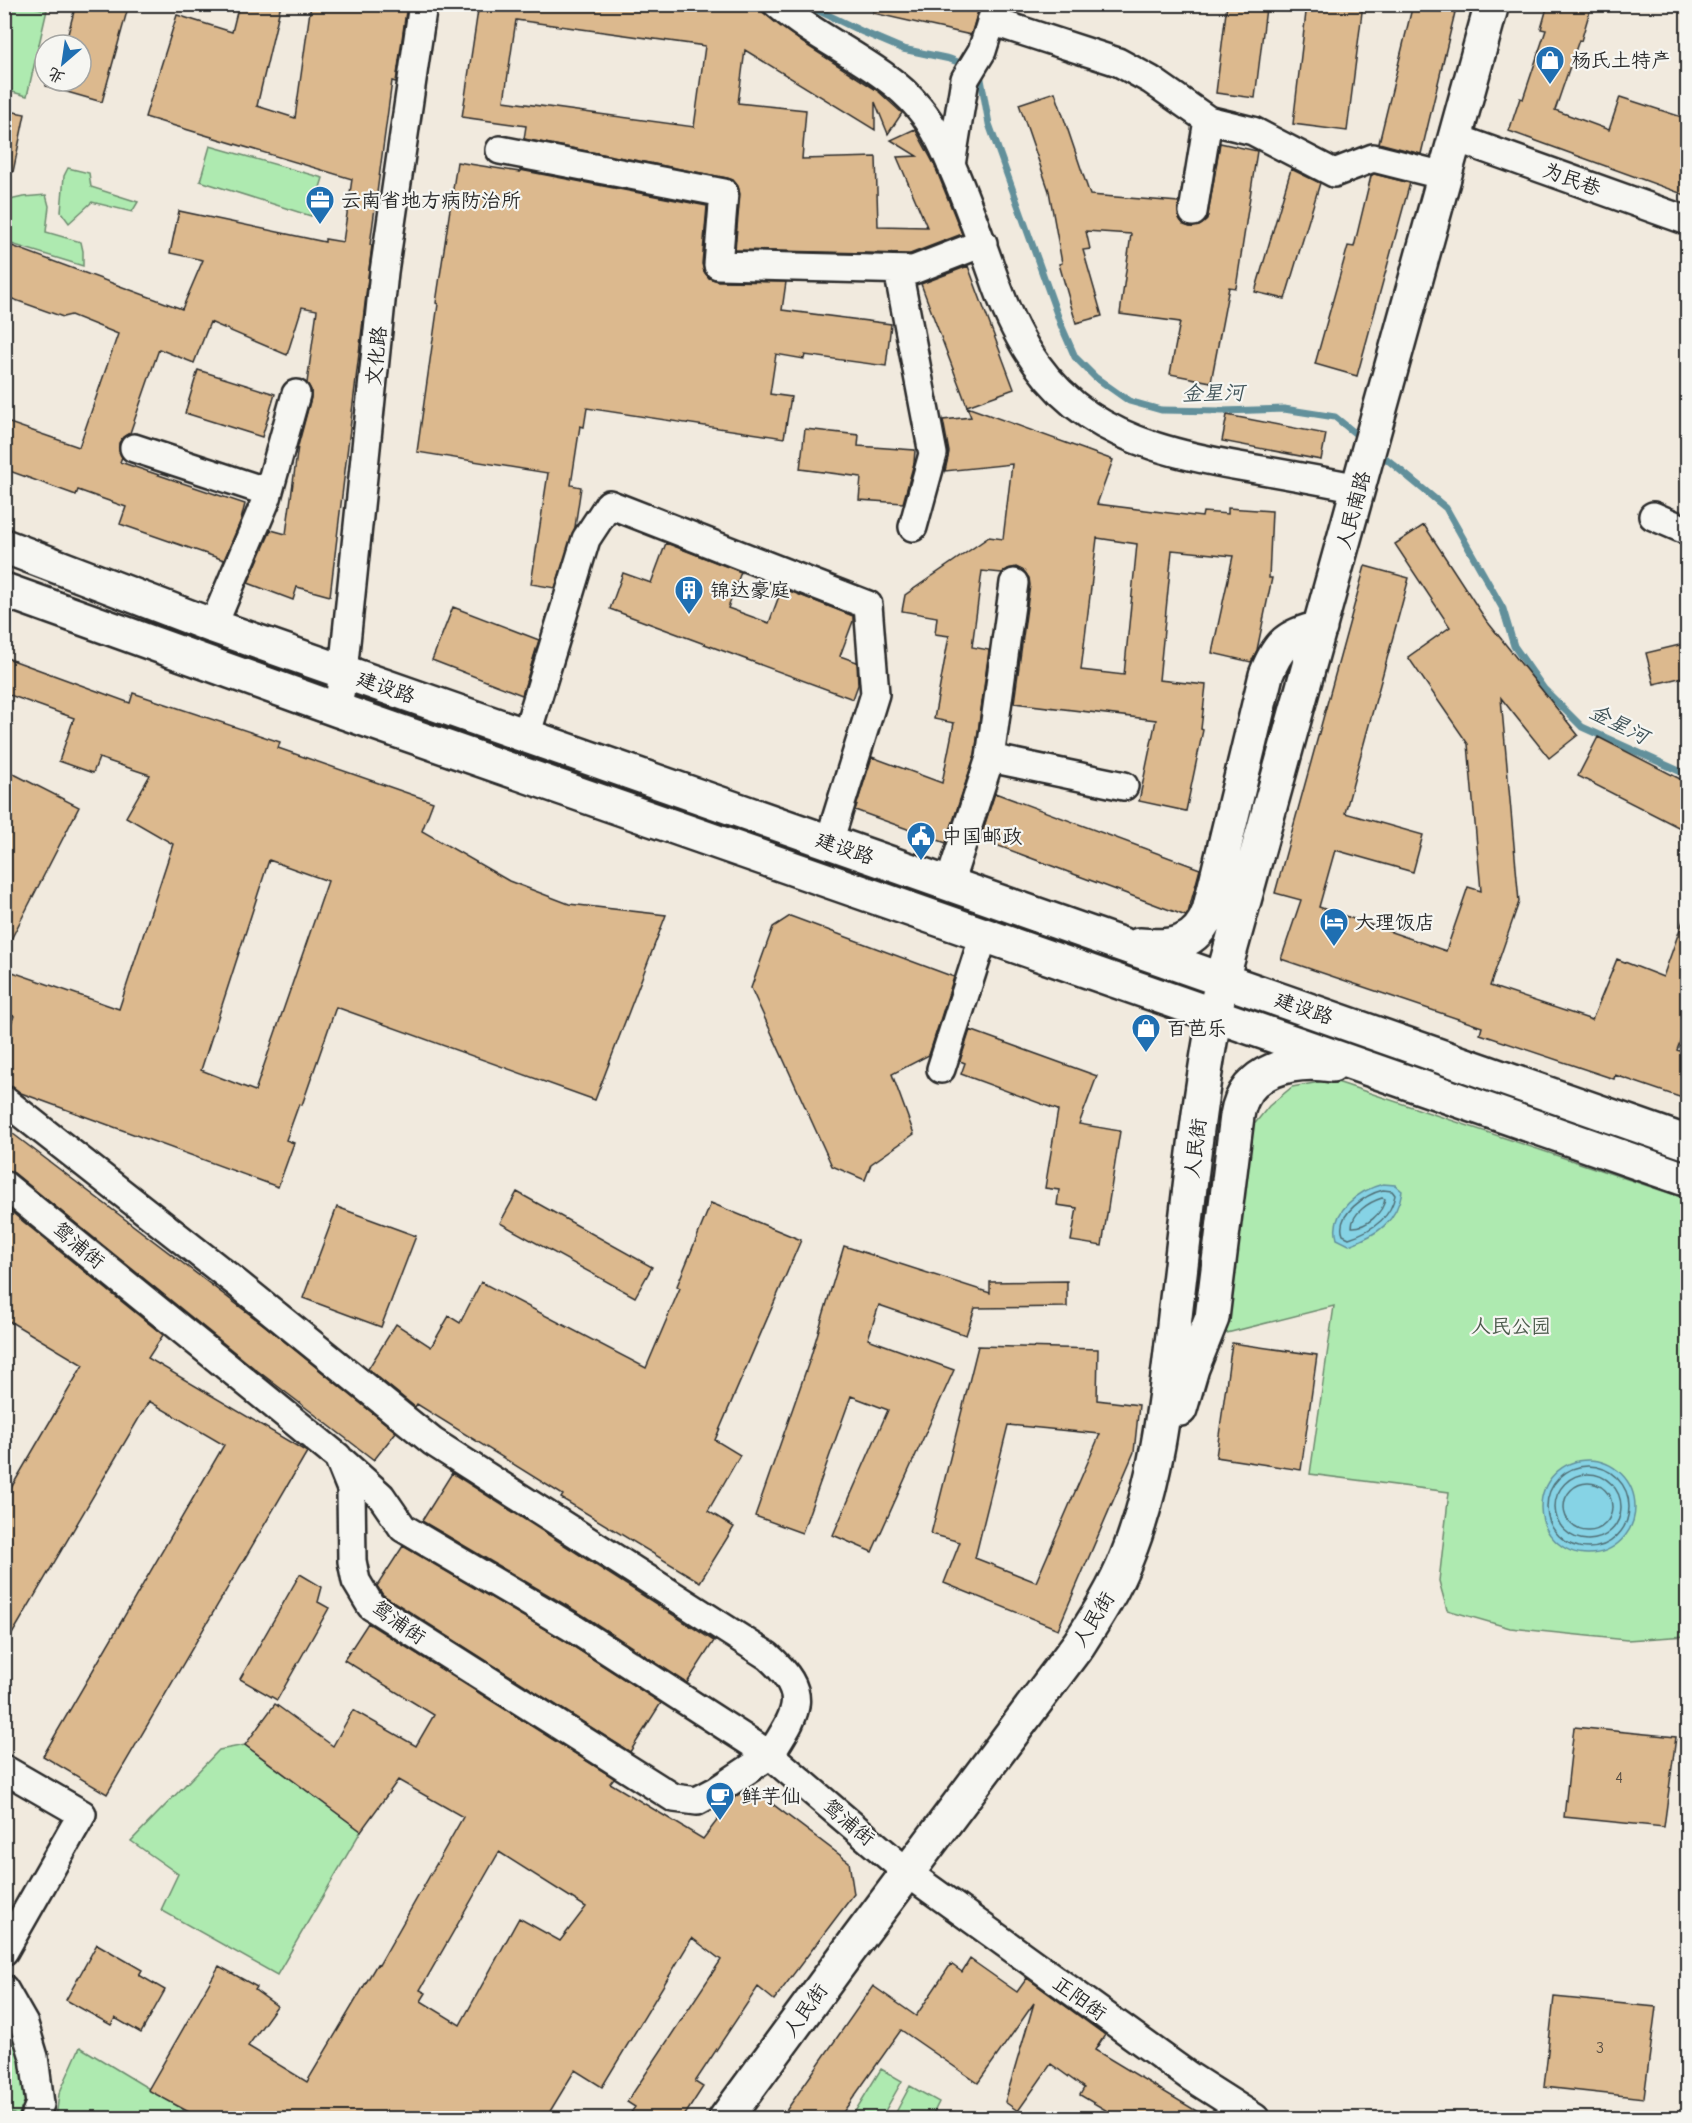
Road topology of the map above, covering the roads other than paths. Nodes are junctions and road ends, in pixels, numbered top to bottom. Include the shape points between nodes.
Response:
1 (423, 4) edge
2 (777, 4) edge
3 (1492, 4) edge
4 (994, 13) edge
5 (1208, 120) junction
6 (1456, 138) junction
7 (500, 150) dead end
8 (951, 165) junction
9 (1445, 176) junction
10 (1193, 212) dead end
11 (1688, 221) edge
12 (983, 243) junction
13 (897, 270) junction
14 (296, 394) dead end
15 (134, 448) dead end
16 (1363, 474) junction
17 (268, 492) junction
18 (1653, 516) dead end
19 (913, 527) dead end
20 (1688, 531) edge
21 (4, 546) edge
22 (1014, 583) dead end
23 (4, 590) edge
24 (213, 626) junction
25 (1320, 628) junction
26 (343, 672) junction
27 (338, 710) junction
28 (526, 736) junction
29 (990, 758) junction
30 (1124, 786) dead end
31 (829, 842) junction
32 (950, 884) junction
33 (984, 935) junction
34 (1116, 943) junction
35 (1222, 980) junction
36 (1214, 1015) junction
37 (941, 1069) dead end
38 (1375, 1071) junction
39 (4, 1100) edge
40 (1688, 1143) edge
41 (1688, 1180) edge
42 (4, 1185) edge
43 (338, 1457) junction
44 (1146, 1497) junction
45 (770, 1755) junction
46 (4, 1769) edge
47 (908, 1873) junction
48 (4, 1951) edge
49 (4, 1989) edge
50 (34, 2118) edge
51 (726, 2118) edge
52 (1255, 2118) edge

1 - 26 street, 文化路 via 384,272
2 - 8 street via 906,94 934,130
3 - 6 main road, 人民南路
4 - 5 street via 1118,62
4 - 8 street via 982,51 965,79
5 - 9 street via 1253,131 1334,173 1373,158
5 - 10 street
6 - 9 main road, 人民南路
6 - 11 street, 为民巷
7 - 13 street via 724,193 718,265
8 - 12 street
9 - 16 main road, 人民南路
12 - 13 street via 912,270
12 - 16 street via 1022,343 1054,387 1090,418 1131,439 1176,454
13 - 19 street via 933,454
14 - 17 street
15 - 17 street
16 - 25 main road, 人民南路
17 - 24 street
18 - 20 street
21 - 24 main road, 建设路
22 - 29 street
23 - 27 main road, 建设路
24 - 26 main road, 建设路
25 - 34 main road via 1292,636 1271,662 1204,922 1190,937 1170,946
25 - 35 main road, 人民南路
26 - 27 street, 文化路
26 - 28 main road, 建设路
27 - 33 main road, 建设路
28 - 31 main road, 建设路
28 - 31 street via 586,539 609,504 868,605 875,694
29 - 30 street
29 - 32 street
31 - 32 main road, 建设路
32 - 34 main road, 建设路
33 - 36 main road, 建设路
33 - 37 street
34 - 35 main road, 建设路
35 - 36 main road, 人民南路
35 - 40 main road, 建设路
36 - 38 main road, 建设路
36 - 44 main road, 人民街 via 1166,1392
38 - 41 main road, 建设路
38 - 44 main road via 1297,1063 1266,1074 1242,1098 1212,1318 1191,1368 1164,1460
39 - 45 street via 433,1442 768,1656 785,1671 796,1704 794,1715
42 - 43 street, 鸳浦街
43 - 45 street via 381,1496 403,1528 573,1628
43 - 45 street, 鸳浦街 via 351,1489 356,1581 371,1606 674,1798 697,1801
44 - 47 main road, 人民街 via 1127,1557 1093,1622
45 - 47 street, 鸳浦街
46 - 48 street via 82,1814
47 - 51 main road, 人民街
47 - 52 street, 正阳街 via 1189,2076
49 - 50 street via 24,2024 34,2056 40,2104

